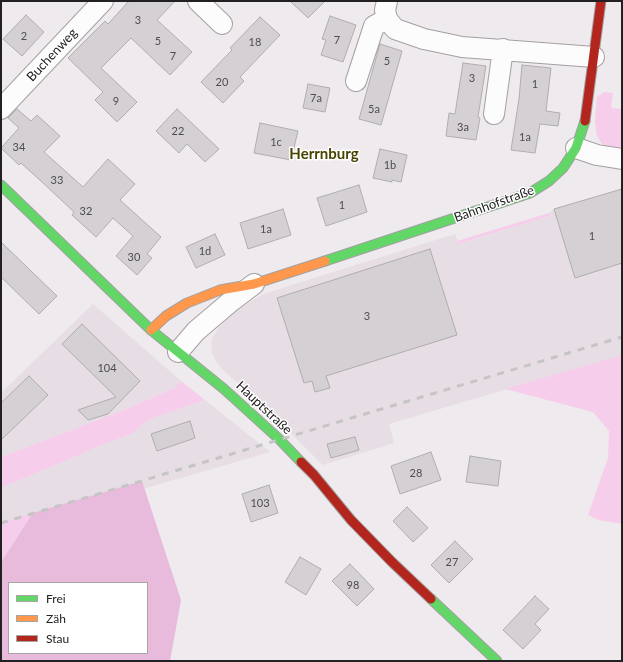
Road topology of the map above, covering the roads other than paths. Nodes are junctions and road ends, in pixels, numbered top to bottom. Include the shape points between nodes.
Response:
1 (103, 1) edge
2 (198, 1) edge
3 (601, 1) edge
4 (387, 10) edge
5 (222, 24) dead end
6 (503, 49) junction
7 (594, 57) junction
8 (356, 81) dead end
9 (1, 109) edge
10 (494, 114) dead end
11 (576, 148) junction
12 (622, 159) edge
13 (1, 185) edge
14 (254, 284) junction
15 (151, 330) junction
16 (178, 352) junction
17 (497, 661) edge

1 - 9 street, Buchenweg
2 - 5 street
3 - 7 main road, Bahnhofstraße
4 - 6 street via 395,29 424,40
4 - 8 street via 374,26
6 - 7 street
6 - 10 street
7 - 11 main road, Bahnhofstraße via 584,126
11 - 12 street
11 - 14 main road, Bahnhofstraße via 563,168 530,193
13 - 15 main road, Hauptstraße
14 - 15 main road, Bahnhofstraße via 220,290 187,303 166,316
14 - 16 street, Bahnhofstraße via 196,331
15 - 16 main road, Hauptstraße
16 - 17 main road, Hauptstraße via 279,439 392,562

